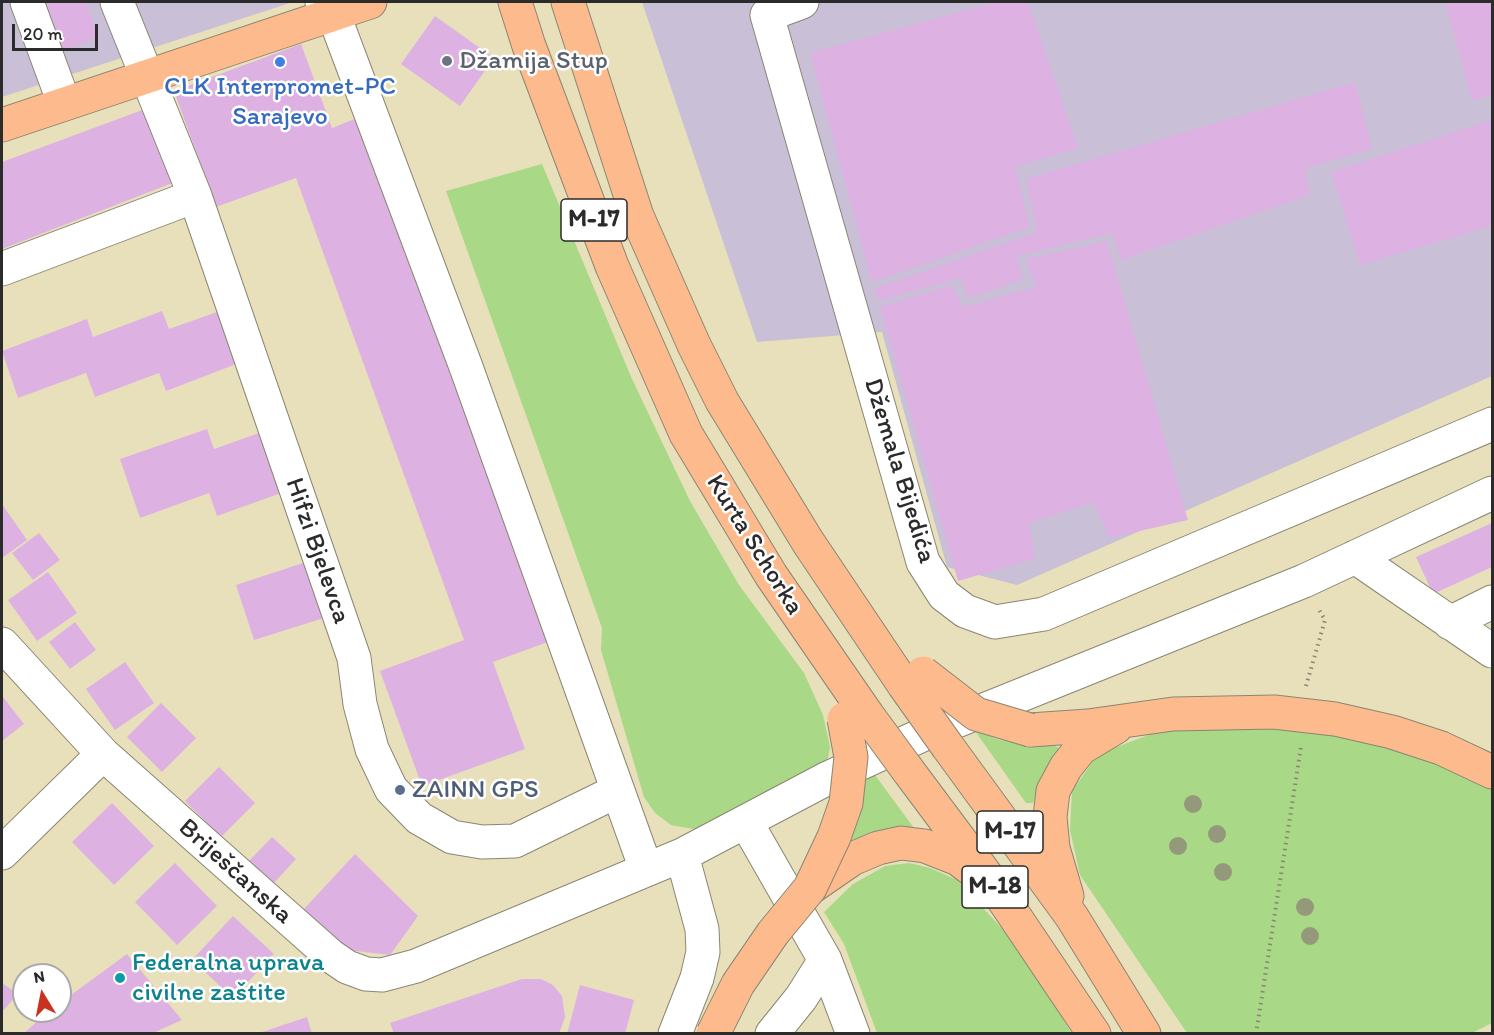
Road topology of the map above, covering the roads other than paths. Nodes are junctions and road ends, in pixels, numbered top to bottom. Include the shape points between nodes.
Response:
1 (27, 2) edge
2 (117, 2) edge
3 (369, 2) edge
4 (492, 2) edge
5 (515, 2) edge
6 (568, 2) edge
7 (802, 2) edge
8 (328, 7) edge
9 (766, 8) edge
10 (529, 46) junction
11 (147, 75) junction
12 (64, 103) junction
13 (2, 125) edge
14 (195, 196) junction
15 (2, 269) edge
16 (1492, 424) edge
17 (1492, 493) edge
18 (1355, 557) junction
19 (1492, 602) edge
20 (1450, 623) junction
21 (2, 644) edge
22 (1492, 651) edge
23 (826, 657) joint
24 (913, 679) junction
25 (855, 716) junction
26 (1129, 721) junction
27 (103, 753) junction
28 (1492, 772) edge
29 (617, 791) junction
30 (746, 822) junction
31 (2, 854) edge
32 (682, 855) junction
33 (646, 869) junction
34 (995, 887) junction
35 (810, 888) junction
36 (1072, 917) junction
37 (825, 960) junction
38 (1087, 1020) edge
39 (675, 1034) edge
40 (713, 1034) edge
41 (772, 1034) edge
42 (854, 1034) edge
43 (1144, 1034) edge

1 - 12 street
2 - 11 street, Hifzi Bjelevca
3 - 8 main road
4 - 10 main road
5 - 10 main road, Kurta Schorka / M-17
6 - 24 main road, Kurta Schorka / M-17 via 637,216 694,345 752,452 877,647
7 - 9 street, Džemala Bijedića
8 - 11 main road
8 - 29 street via 466,367
9 - 16 street, Džemala Bijedića via 923,562 944,595 965,611 995,622 1044,614
10 - 23 main road, Kurta Schorka / M-17 via 612,266 686,434
11 - 12 main road
11 - 14 street, Hifzi Bjelevca
12 - 13 main road
14 - 15 street
14 - 29 street, Hifzi Bjelevca via 354,658 360,704 372,749 391,789 419,818 452,837 482,842 515,841
17 - 18 street
18 - 20 street
18 - 30 street via 922,735 826,778
19 - 20 street
20 - 22 street
21 - 27 street, Briješčanska
23 - 25 main road, Kurta Schorka / M-18
24 - 26 main road, bridge via 976,714 1030,730
24 - 36 main road, M-17, bridge via 948,747
25 - 34 main road, Kurta Schorka / M-18, bridge via 907,769
25 - 35 main road, bridge via 846,803
26 - 28 main road via 1221,712 1274,712 1335,719 1431,745
26 - 36 main road via 1081,748 1053,791 1053,848
27 - 31 street
27 - 33 street, Briješčanska via 331,956 366,974 382,975 416,966
29 - 33 street
30 - 32 street, Briješčanska
30 - 37 street
32 - 33 street, Briješčanska
32 - 39 street via 702,929 703,952
34 - 35 main road via 958,860 925,846 901,843 852,859
34 - 38 main road, Kurta Schorka / M-18
35 - 40 main road, bridge via 738,984
36 - 43 main road, M-17
37 - 41 street
37 - 42 street

